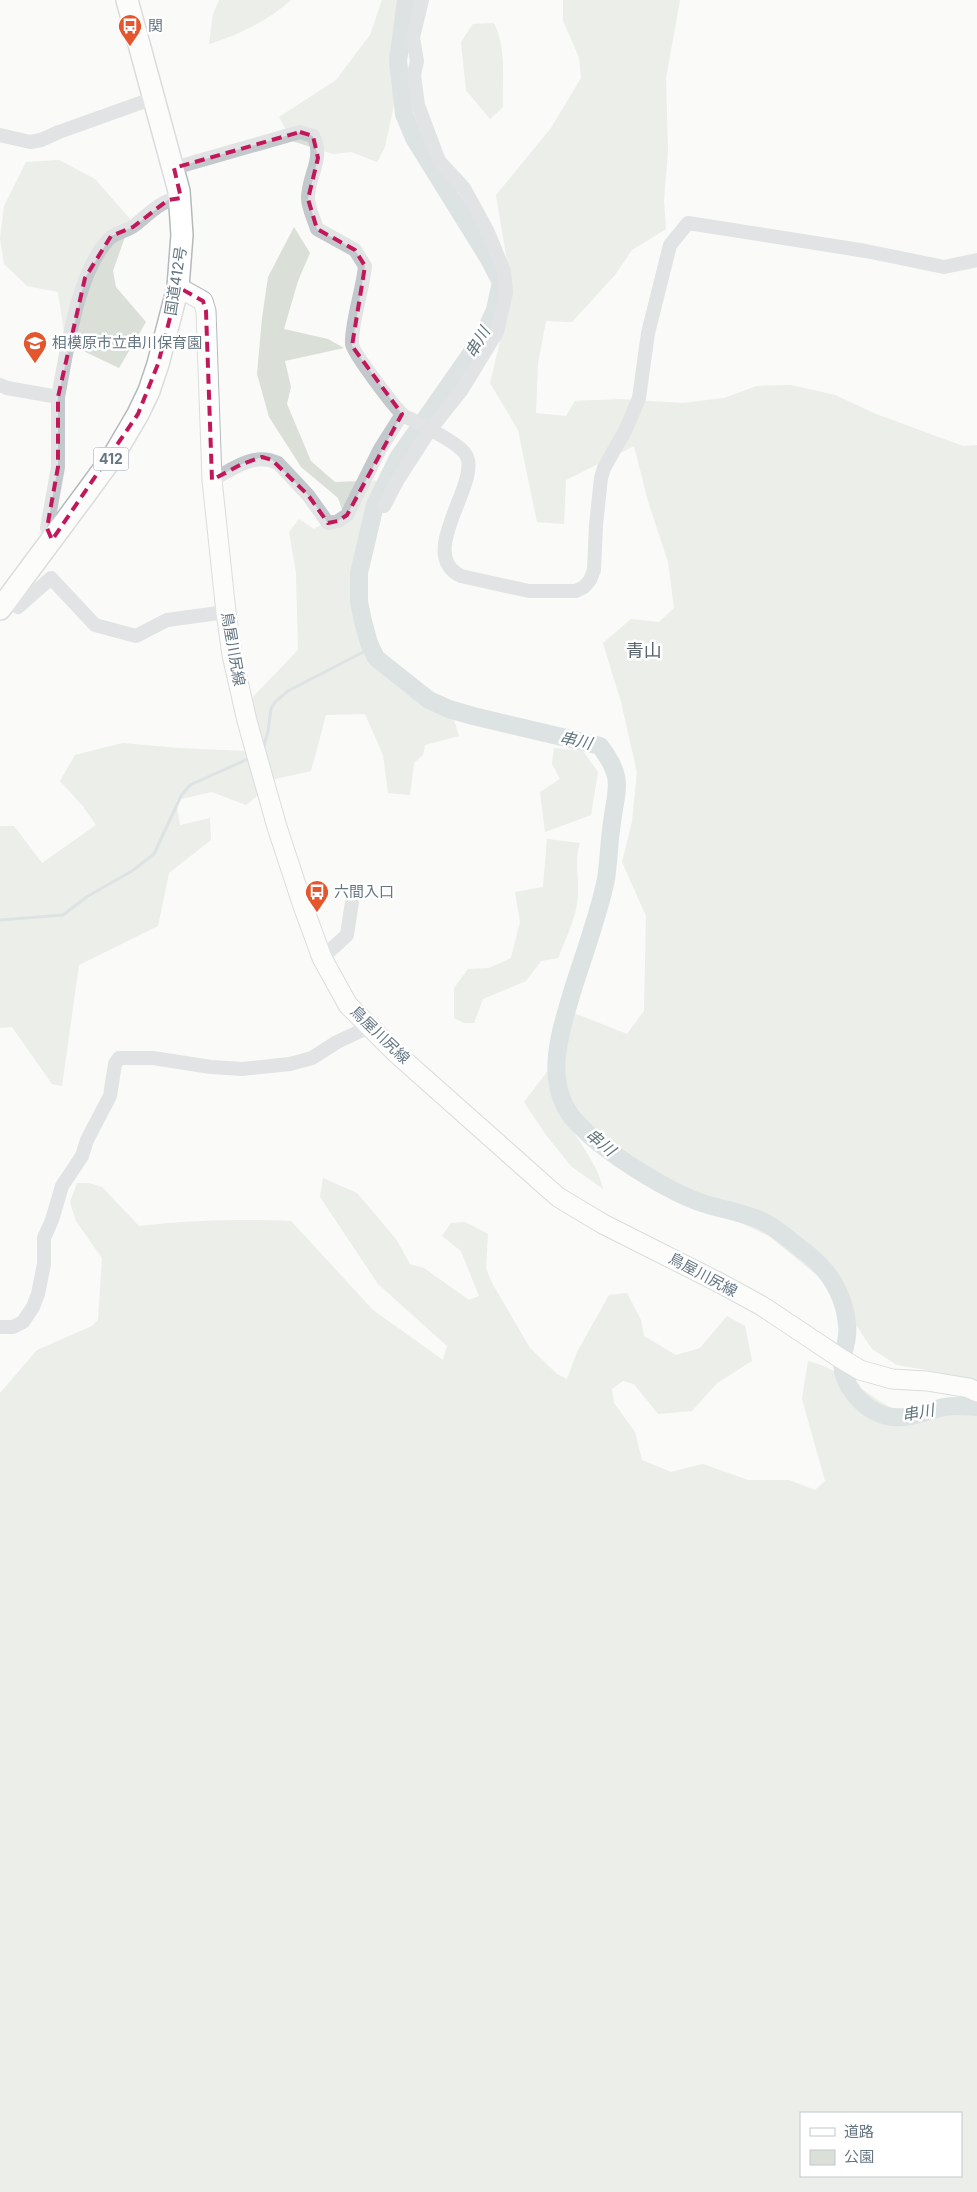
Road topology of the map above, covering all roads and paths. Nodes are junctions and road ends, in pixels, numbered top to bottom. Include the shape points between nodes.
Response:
1 (127, 0) edge
2 (422, 0) edge
3 (154, 98) junction
4 (0, 135) edge
5 (174, 168) junction
6 (180, 198) junction
7 (977, 260) edge
8 (178, 287) junction
9 (0, 385) edge
10 (58, 397) junction
11 (405, 416) junction
12 (429, 429) junction
13 (212, 480) junction
14 (384, 506) dead end
15 (52, 540) junction
16 (3, 604) edge
17 (226, 612) junction
18 (352, 902) dead end
19 (322, 958) junction
20 (369, 1027) junction
21 (0, 1327) edge
22 (977, 1392) edge

1 - 3 highway, 国道412号 / 412
2 - 12 street via 413,38 418,106 439,161 464,188 487,230 504,271 506,294 497,332 461,391
3 - 4 street via 41,140 30,142
3 - 5 highway, 国道412号 / 412
5 - 6 highway, 国道412号 / 412
5 - 11 street via 300,132 313,136 318,158 308,199 317,229 355,250 365,266 352,346
6 - 8 highway, 国道412号 / 412 via 182,235
6 - 10 street via 168,200 133,227 111,236 94,258 85,278
7 - 12 street via 944,267 866,251 688,223 670,245 648,333 639,398 601,478 594,570 584,587 576,591 529,591 470,579 452,570 446,562 445,546 468,472 468,459 461,448
8 - 13 main road, 鳥屋川尻線 via 203,301 206,311
8 - 15 highway, 国道412号 / 412 via 158,364 138,414 114,454
9 - 10 street
10 - 15 street via 58,467 47,528
11 - 12 street
11 - 13 street via 380,449 347,515 338,521 328,523 308,495 272,460 262,458 242,464
12 - 14 street
13 - 17 main road, 鳥屋川尻線
15 - 16 highway, 国道412号 / 412
16 - 17 street via 18,607 51,578 95,625 136,636 167,620
17 - 19 main road, 鳥屋川尻線 via 247,721 277,827
18 - 19 street via 347,935
19 - 20 main road, 鳥屋川尻線 via 348,1005
20 - 21 street via 312,1058 290,1064 242,1069 211,1068 153,1058 119,1058 115,1064 110,1096 82,1156 62,1186 44,1238 44,1264 33,1307 23,1322 13,1327
20 - 22 main road, 鳥屋川尻線 via 558,1197 603,1224 762,1306 860,1370 892,1379 927,1381

